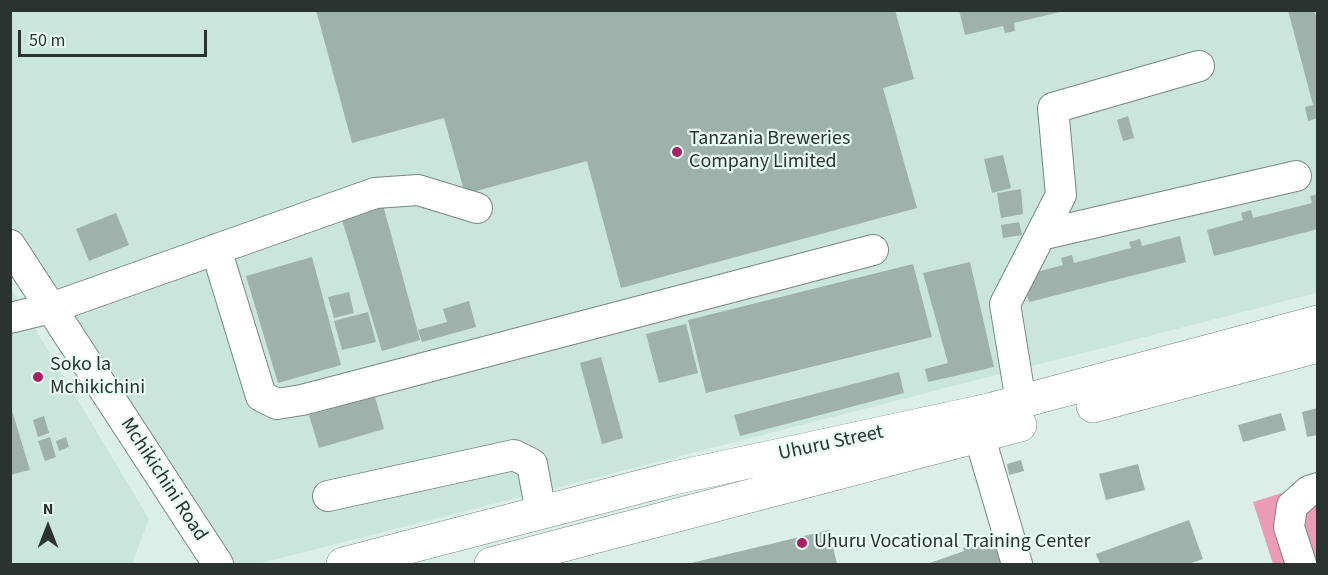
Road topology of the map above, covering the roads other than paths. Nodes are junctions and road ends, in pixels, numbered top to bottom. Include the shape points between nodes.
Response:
1 (1199, 66) dead end
2 (1296, 176) dead end
3 (477, 208) dead end
4 (1041, 236) junction
5 (10, 245) edge
6 (216, 249) junction
7 (873, 250) dead end
8 (51, 308) junction
9 (10, 318) edge
10 (1317, 322) edge
11 (1317, 346) edge
12 (1021, 402) junction
13 (977, 424) junction
14 (1317, 488) edge
15 (328, 496) dead end
16 (541, 513) junction
17 (218, 564) edge
18 (343, 564) edge
19 (491, 564) edge
20 (1017, 564) edge
21 (1301, 564) edge

1 - 4 street via 1053,108 1061,195
2 - 4 street
3 - 6 street via 418,190 375,193
4 - 12 street via 1005,304
5 - 8 street, Mchikichini Road
6 - 7 street via 261,396 276,404
6 - 8 street
8 - 9 street
8 - 17 street, Mchikichini Road
10 - 12 main road, Uhuru Street
11 - 13 main road, Uhuru Street
12 - 13 main road, Uhuru Street
13 - 16 main road, Uhuru Street via 674,478
13 - 19 main road, Uhuru Street
13 - 20 street
14 - 21 street via 1292,506 1289,527
15 - 16 street via 514,455 532,464
16 - 18 main road, Uhuru Street

